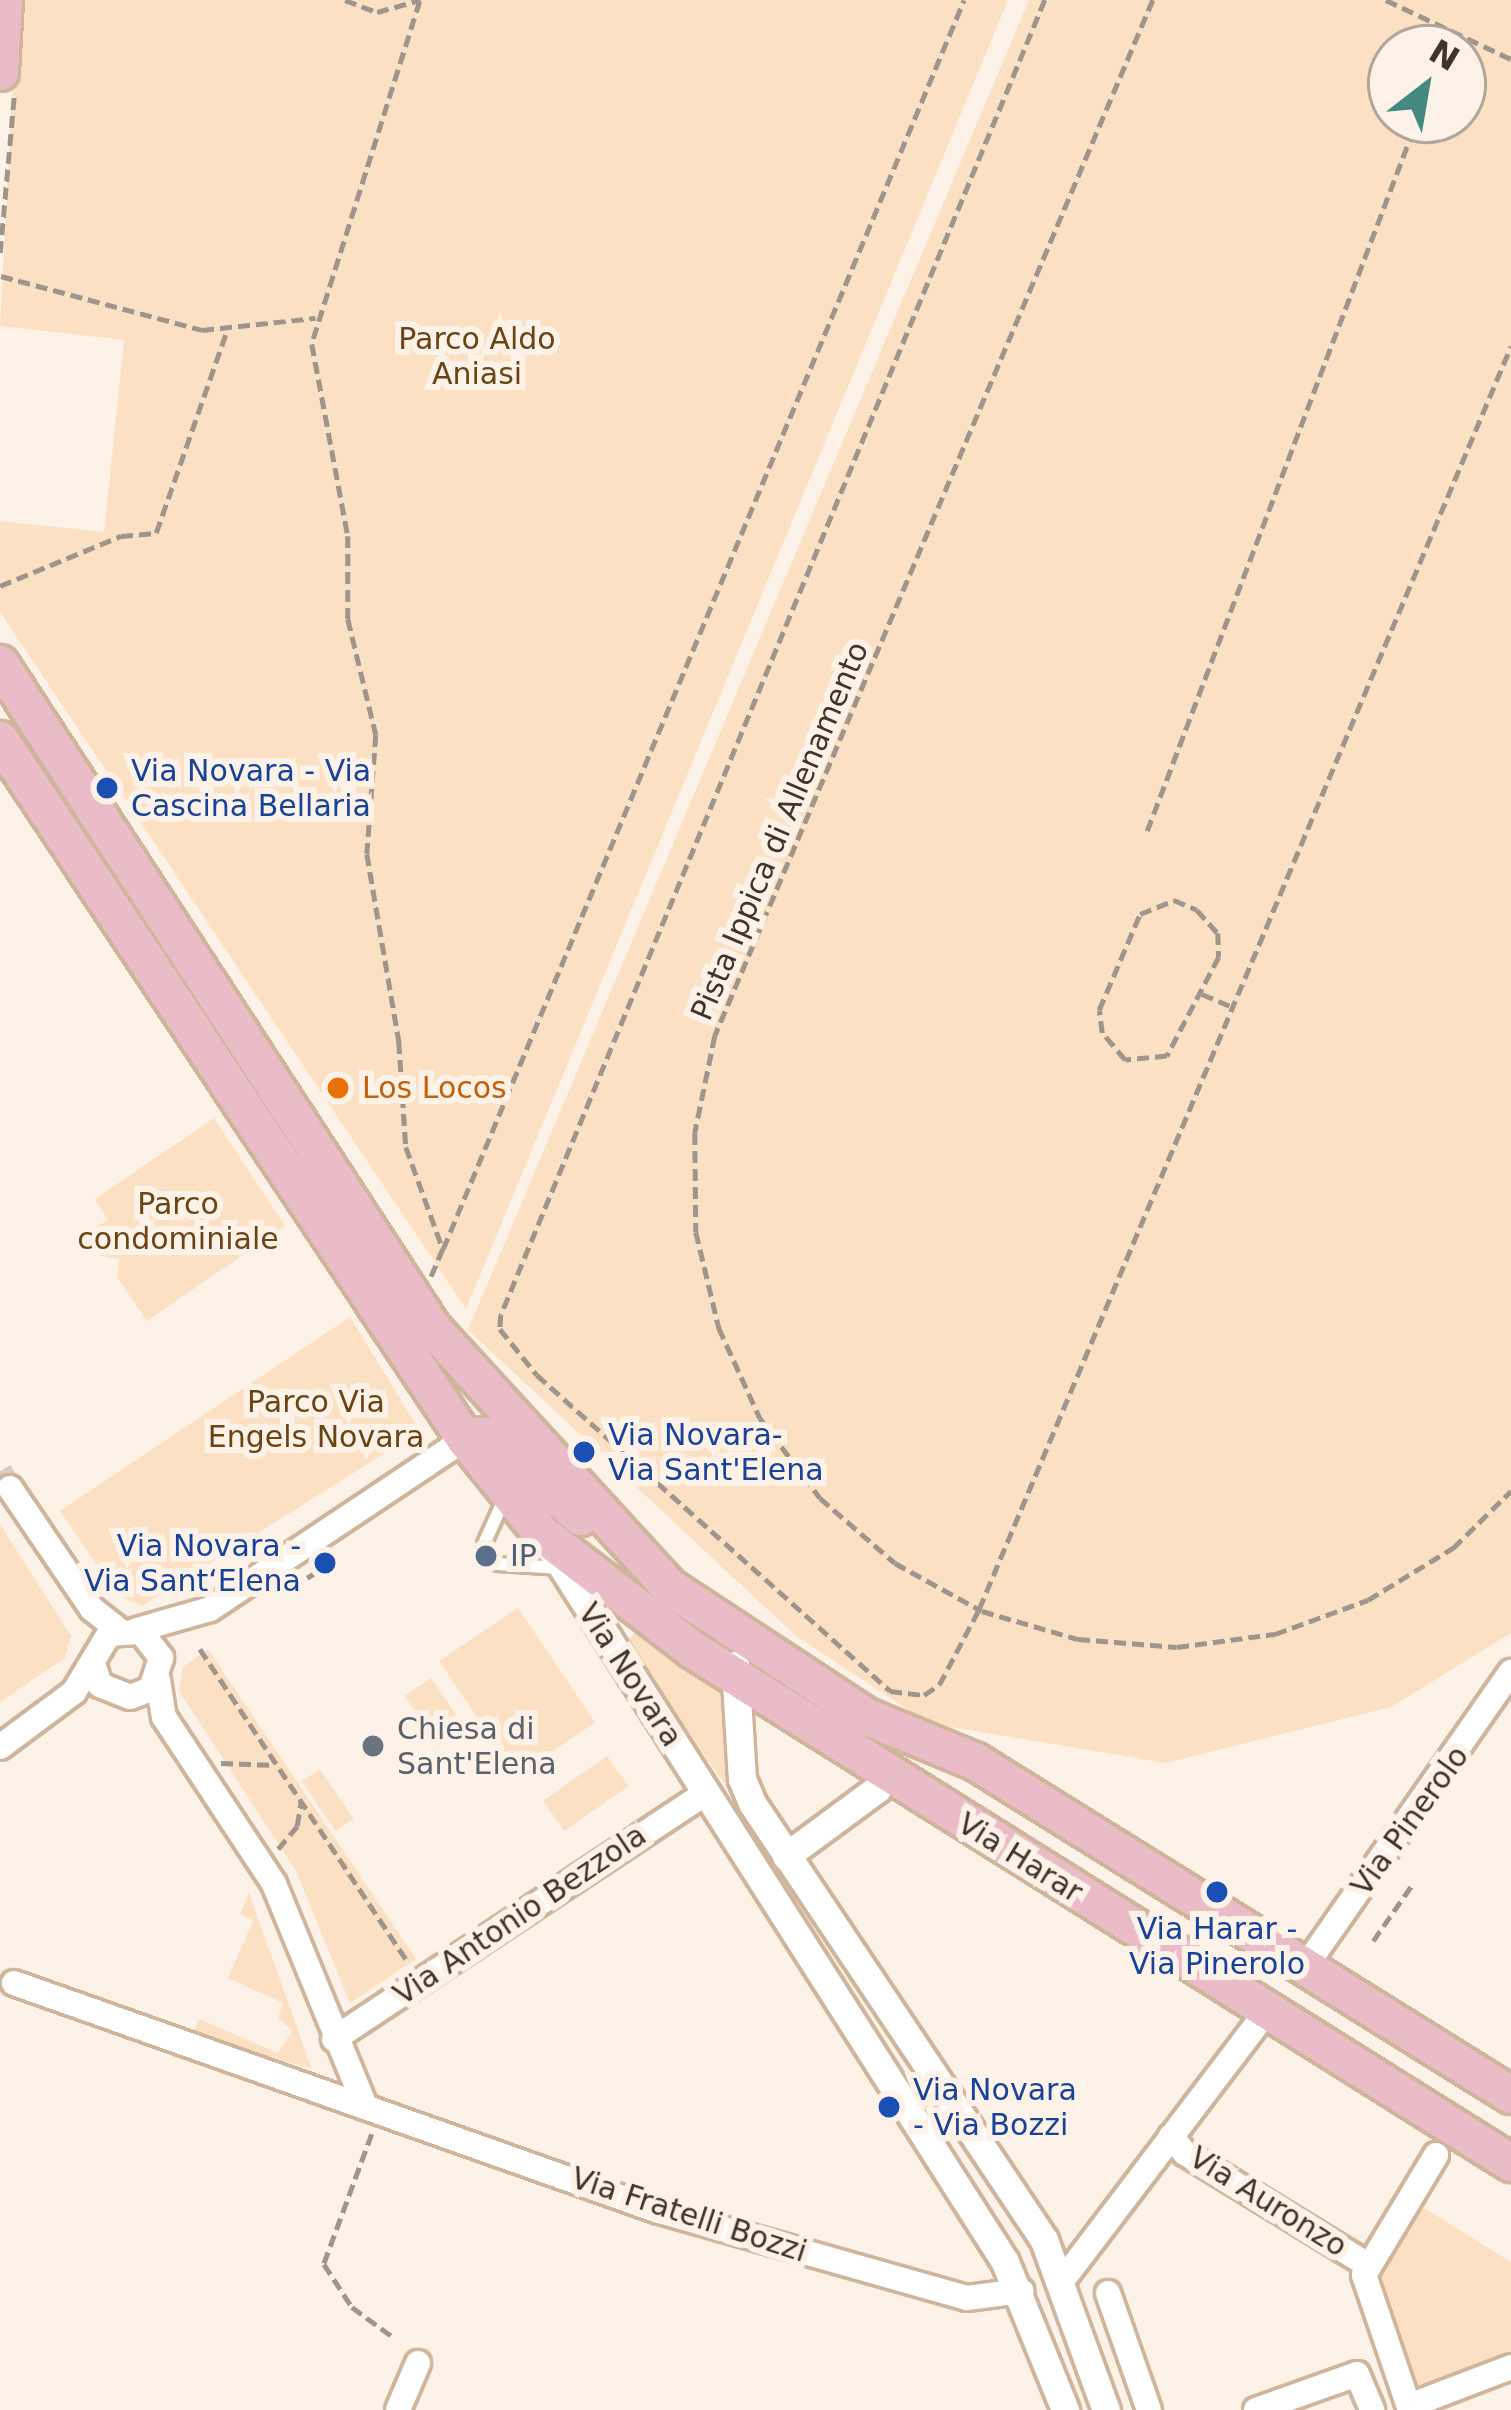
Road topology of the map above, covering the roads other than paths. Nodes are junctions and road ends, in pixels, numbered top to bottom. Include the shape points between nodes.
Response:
1 (4, 0) edge
2 (7, 82) edge
3 (0, 664) edge
4 (0, 740) edge
5 (0, 761) edge
6 (143, 882) junction
7 (111, 905) junction
8 (470, 1374) junction
9 (415, 1390) dead end
10 (465, 1439) junction
11 (10, 1488) dead end
12 (506, 1494) junction
13 (484, 1544) dead end
14 (498, 1564) dead end
15 (569, 1568) junction
16 (669, 1587) junction
17 (210, 1609) junction
18 (128, 1630) junction
19 (733, 1631) junction
20 (93, 1664) junction
21 (1511, 1672) edge
22 (159, 1674) junction
23 (736, 1677) junction
24 (123, 1696) junction
25 (54, 1712) junction
26 (164, 1717) junction
27 (0, 1747) edge
28 (886, 1770) junction
29 (707, 1792) junction
30 (748, 1795) junction
31 (786, 1856) junction
32 (1305, 1967) junction
33 (14, 1983) dead end
34 (1267, 2011) junction
35 (334, 2039) junction
36 (1511, 2096) edge
37 (370, 2110) junction
38 (1171, 2136) junction
39 (1436, 2156) dead end
40 (1511, 2164) edge
41 (1368, 2266) junction
42 (1062, 2281) junction
43 (1022, 2291) junction
44 (1108, 2293) dead end
45 (1079, 2332) junction
46 (1127, 2346) junction
47 (418, 2363) dead end
48 (1511, 2367) edge
49 (1410, 2408) edge
50 (398, 2410) edge
51 (1065, 2410) edge
52 (1106, 2410) edge
53 (1149, 2410) edge
54 (1256, 2410) edge
55 (1372, 2410) edge

1 - 2 main road
3 - 6 main road
4 - 7 main road
5 - 9 lane
6 - 7 lane
6 - 8 main road
7 - 10 main road
8 - 10 main road
8 - 16 main road
10 - 12 main road
10 - 16 main road via 488,1436
10 - 17 street
11 - 18 street via 92,1609
12 - 13 lane
12 - 15 main road, Via Harar
14 - 15 lane
15 - 23 main road, Via Harar
15 - 29 street, Via Novara
16 - 19 main road
17 - 18 street
17 - 22 street
18 - 20 street via 100,1642
18 - 22 street via 158,1647
19 - 23 street
19 - 32 main road, Via Harar via 867,1718 976,1762
20 - 24 street via 100,1685
20 - 25 street
21 - 32 street, Via Pinerolo
22 - 24 street
22 - 26 street
23 - 28 main road, Via Harar
23 - 30 street
24 - 25 street
24 - 26 street
25 - 27 street
26 - 35 street via 274,1883
28 - 31 street via 877,1789
28 - 34 main road, Via Harar
29 - 30 street
29 - 35 street, Via Antonio Bezzola
29 - 43 street, Via Novara
30 - 31 street
31 - 42 street via 1044,2240
32 - 36 main road, Via Harar
33 - 37 street, Via Fratelli Bozzi
34 - 38 street
34 - 40 main road, Via Harar
35 - 37 street
37 - 43 street, Via Fratelli Bozzi via 656,2210 967,2298
38 - 41 street, Via Auronzo via 1185,2153
38 - 42 street
39 - 41 street
41 - 49 street via 1364,2275
42 - 45 street
43 - 51 street, Via Novara
44 - 46 street
45 - 46 street
45 - 52 street
46 - 53 street
47 - 50 street
48 - 49 street
54 - 55 street via 1358,2374

